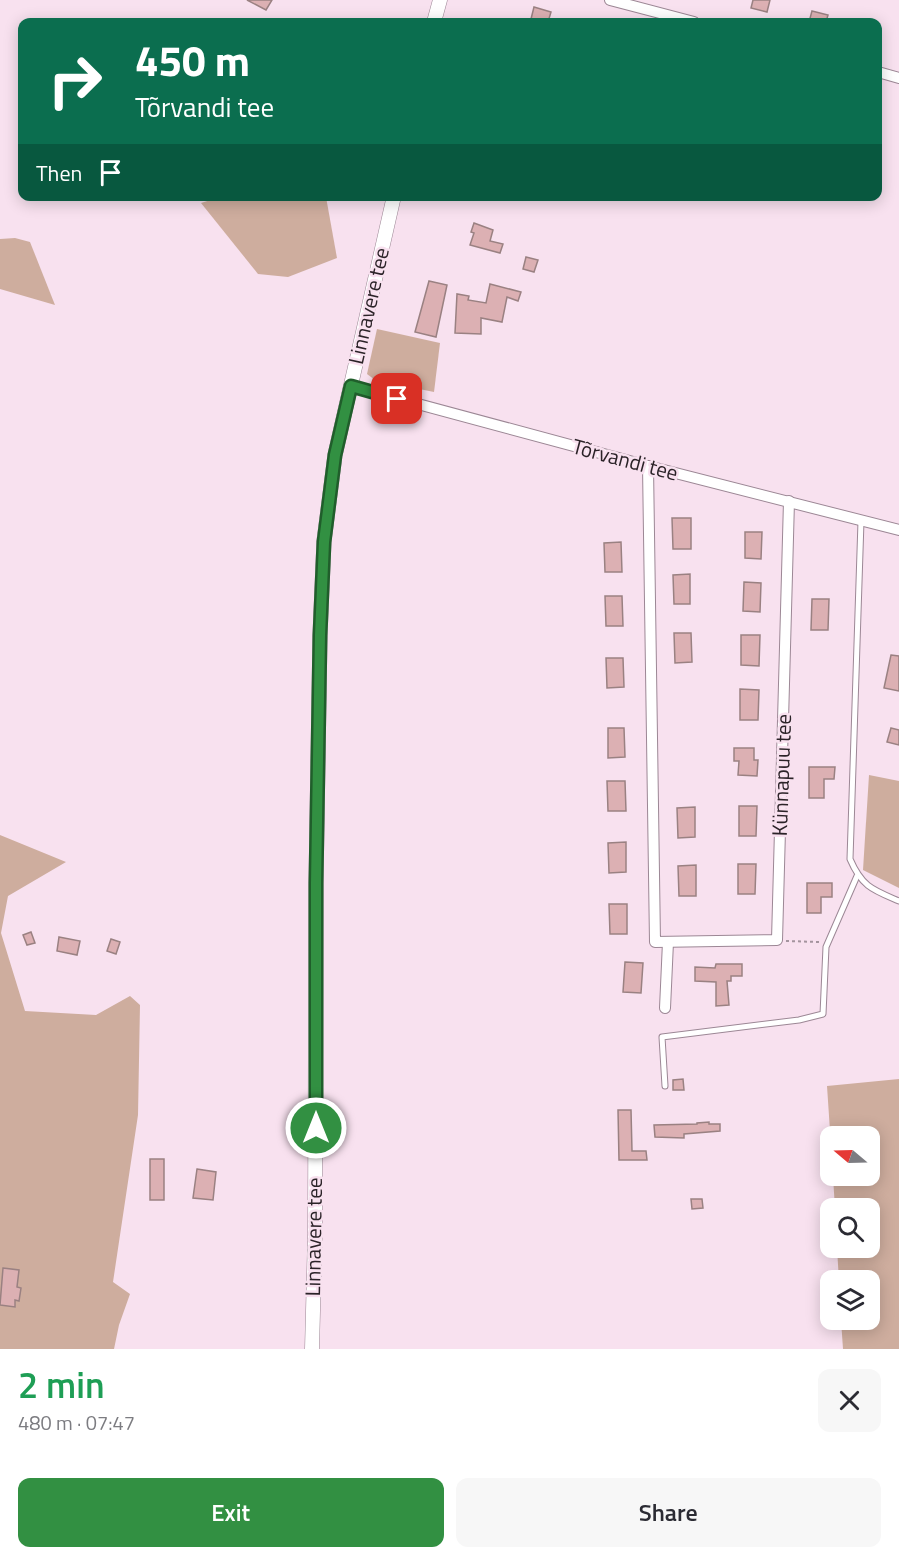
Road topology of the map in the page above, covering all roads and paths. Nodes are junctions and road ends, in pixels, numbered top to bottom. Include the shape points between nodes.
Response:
1 (440, 0) edge
2 (610, 0) edge
3 (435, 18) edge
4 (679, 18) edge
5 (882, 73) edge
6 (899, 78) edge
7 (393, 201) edge
8 (351, 386) junction
9 (648, 466) junction
10 (789, 501) junction
11 (861, 519) junction
12 (899, 530) edge
13 (857, 876) junction
14 (899, 901) edge
15 (777, 940) junction
16 (668, 942) junction
17 (828, 943) junction
18 (665, 1008) dead end
19 (665, 1086) dead end
20 (312, 1349) edge

1 - 3 street
2 - 4 street
5 - 6 street
7 - 8 street, Linnavere tee
8 - 9 street, Tõrvandi tee
8 - 20 street, Linnavere tee via 335,455 324,542 320,635
9 - 10 street, Tõrvandi tee
9 - 16 street via 655,942
10 - 11 street, Tõrvandi tee
10 - 15 street, Künnapuu tee
11 - 12 street, Tõrvandi tee
11 - 13 lane via 850,859
13 - 14 lane via 872,889
13 - 17 lane
15 - 16 street
15 - 17 path
16 - 18 street
17 - 19 lane via 823,1014 662,1037

